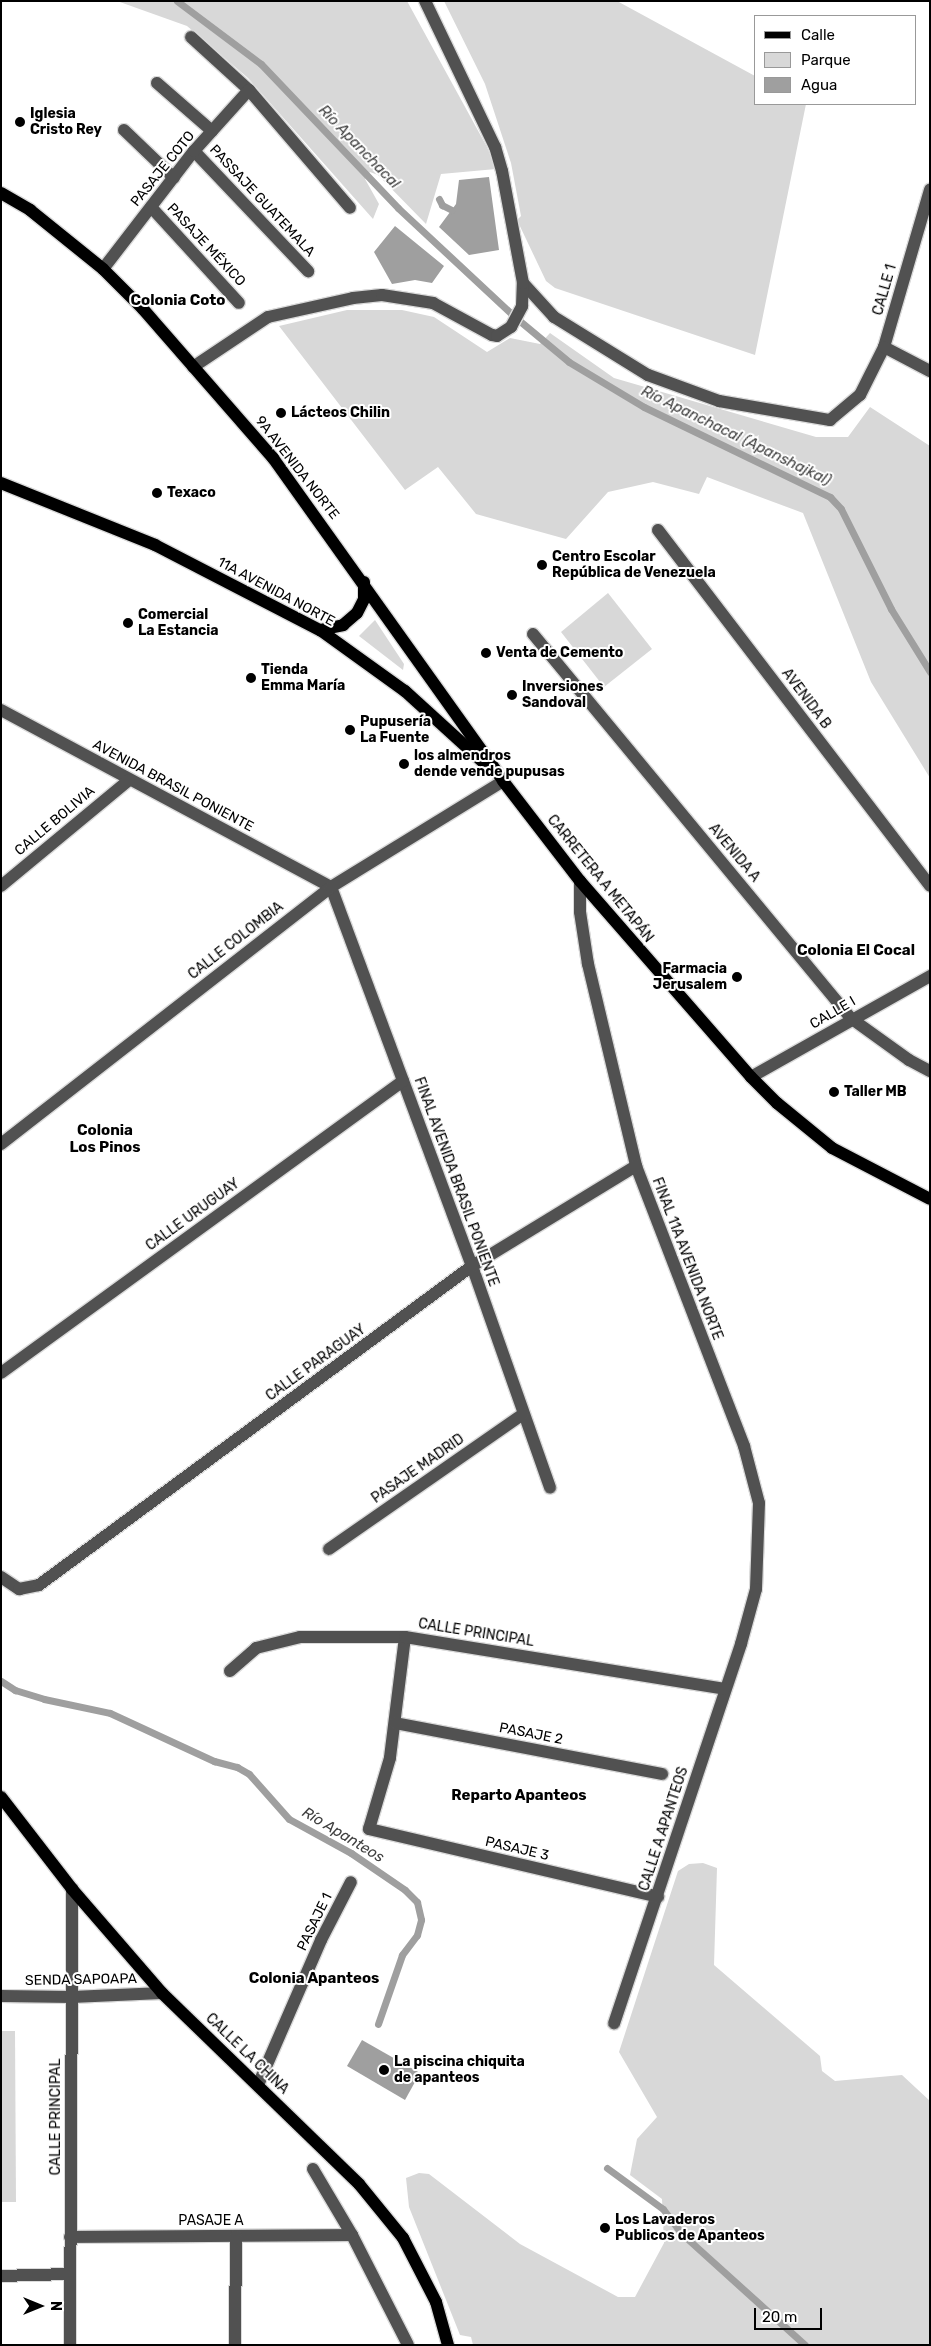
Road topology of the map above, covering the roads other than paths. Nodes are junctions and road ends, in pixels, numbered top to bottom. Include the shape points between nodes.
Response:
1 (425, 1) edge
2 (191, 37) dead end
3 (157, 83) dead end
4 (249, 90) junction
5 (124, 130) dead end
6 (212, 131) junction
7 (194, 151) junction
8 (174, 178) junction
9 (930, 190) edge
10 (1, 193) edge
11 (151, 207) junction
12 (350, 208) dead end
13 (103, 270) junction
14 (308, 271) dead end
15 (523, 283) junction
16 (239, 303) dead end
17 (884, 347) junction
18 (193, 367) junction
19 (930, 371) edge
20 (1, 483) edge
21 (658, 530) dead end
22 (364, 582) junction
23 (320, 630) junction
24 (533, 634) dead end
25 (1, 710) edge
26 (129, 780) junction
27 (503, 781) junction
28 (580, 881) junction
29 (1, 886) edge
30 (930, 886) edge
31 (331, 887) junction
32 (930, 976) edge
33 (852, 1019) junction
34 (930, 1071) edge
35 (752, 1077) junction
36 (403, 1081) junction
37 (1, 1144) edge
38 (636, 1166) junction
39 (930, 1199) edge
40 (472, 1266) junction
41 (1, 1373) edge
42 (523, 1414) junction
43 (550, 1488) dead end
44 (329, 1549) dead end
45 (1, 1577) edge
46 (405, 1637) junction
47 (741, 1644) joint
48 (230, 1671) dead end
49 (725, 1689) junction
50 (395, 1723) junction
51 (662, 1774) dead end
52 (1, 1797) edge
53 (351, 1882) dead end
54 (72, 1889) junction
55 (658, 1896) junction
56 (162, 1993) junction
57 (1, 1996) edge
58 (72, 1998) junction
59 (614, 2023) dead end
60 (258, 2085) junction
61 (313, 2169) dead end
62 (352, 2235) junction
63 (236, 2236) junction
64 (70, 2237) junction
65 (70, 2274) junction
66 (1, 2276) edge
67 (70, 2345) edge
68 (235, 2345) edge
69 (408, 2345) edge
70 (448, 2345) edge

1 - 15 street via 495,147
2 - 4 street
3 - 6 street
4 - 6 street, PASAJE COTO
4 - 12 street
5 - 8 street
6 - 7 street, PASAJE COTO
7 - 8 street, PASAJE COTO
7 - 14 street, PASSAJE GUATEMALA
8 - 11 street, PASAJE COTO
9 - 17 street, CALLE 1
10 - 13 main road, 9A AVENIDA NORTE via 30,210
11 - 13 street, PASAJE COTO
11 - 16 street, PASAJE MÉXICO
13 - 18 main road, 9A AVENIDA NORTE
15 - 17 street, CALLE 1 via 554,317 648,375 718,401 830,420 860,395
15 - 18 street via 522,306 511,326 498,336 433,303 398,296 369,296 302,307 268,317
17 - 19 street
18 - 22 main road, 9A AVENIDA NORTE via 274,458
20 - 23 main road, 11A AVENIDA NORTE via 155,545
21 - 30 street, AVENIDA B
22 - 23 main road via 364,599 357,613 343,625
22 - 27 main road, 9A AVENIDA NORTE
23 - 27 main road, 11A AVENIDA NORTE via 405,691
24 - 33 street, AVENIDA A
25 - 26 street, AVENIDA BRASIL PONIENTE
26 - 29 street, CALLE BOLIVIA
26 - 31 street, AVENIDA BRASIL PONIENTE
27 - 28 main road, CARRETERA A METAPÁN
27 - 31 street, CALLE COLOMBIA
28 - 35 main road, CARRETERA A METAPÁN
28 - 38 street, FINAL 11A AVENIDA NORTE via 580,912 588,964
31 - 36 street, FINAL AVENIDA BRASIL PONIENTE
31 - 37 street, CALLE COLOMBIA
32 - 33 street, CALLE I
33 - 34 street, AVENIDA A
33 - 35 street, CALLE I
35 - 39 main road, CARRETERA A METAPÁN via 777,1103 832,1148
36 - 40 street, FINAL AVENIDA BRASIL PONIENTE
36 - 41 street, CALLE URUGUAY
38 - 40 street, CALLE PARAGUAY
38 - 47 street, FINAL 11A AVENIDA NORTE via 744,1446 754,1484 759,1526 756,1589
40 - 42 street, FINAL AVENIDA BRASIL PONIENTE
40 - 45 street, CALLE PARAGUAY via 39,1585 19,1589
42 - 43 street, FINAL AVENIDA BRASIL PONIENTE
42 - 44 street, PASAJE MADRID
46 - 48 street, CALLE PRINCIPAL via 300,1637 256,1648
46 - 49 street, CALLE PRINCIPAL
46 - 50 street
47 - 49 street, CALLE A APANTEOS
49 - 55 street, CALLE A APANTEOS
50 - 51 street, PASAJE 2
50 - 55 street, PASAJE 3 via 380,1801 369,1829
52 - 54 main road, CALLE LA CHINA
53 - 60 street, PASAJE 1 via 321,1940
54 - 56 main road, CALLE LA CHINA
54 - 58 street, CALLE PRINCIPAL
55 - 59 street, CALLE A APANTEOS
56 - 58 street, SENDA SAPOAPA
56 - 60 main road, CALLE LA CHINA
57 - 58 street, SENDA SAPOAPA
58 - 64 street, CALLE PRINCIPAL
60 - 70 main road, CALLE LA CHINA via 359,2184 403,2238 436,2302
61 - 62 street
62 - 63 street, PASAJE A
62 - 69 street
63 - 64 street, PASAJE A
63 - 68 street
64 - 65 street, CALLE PRINCIPAL
65 - 66 street
65 - 67 street, CALLE PRINCIPAL

